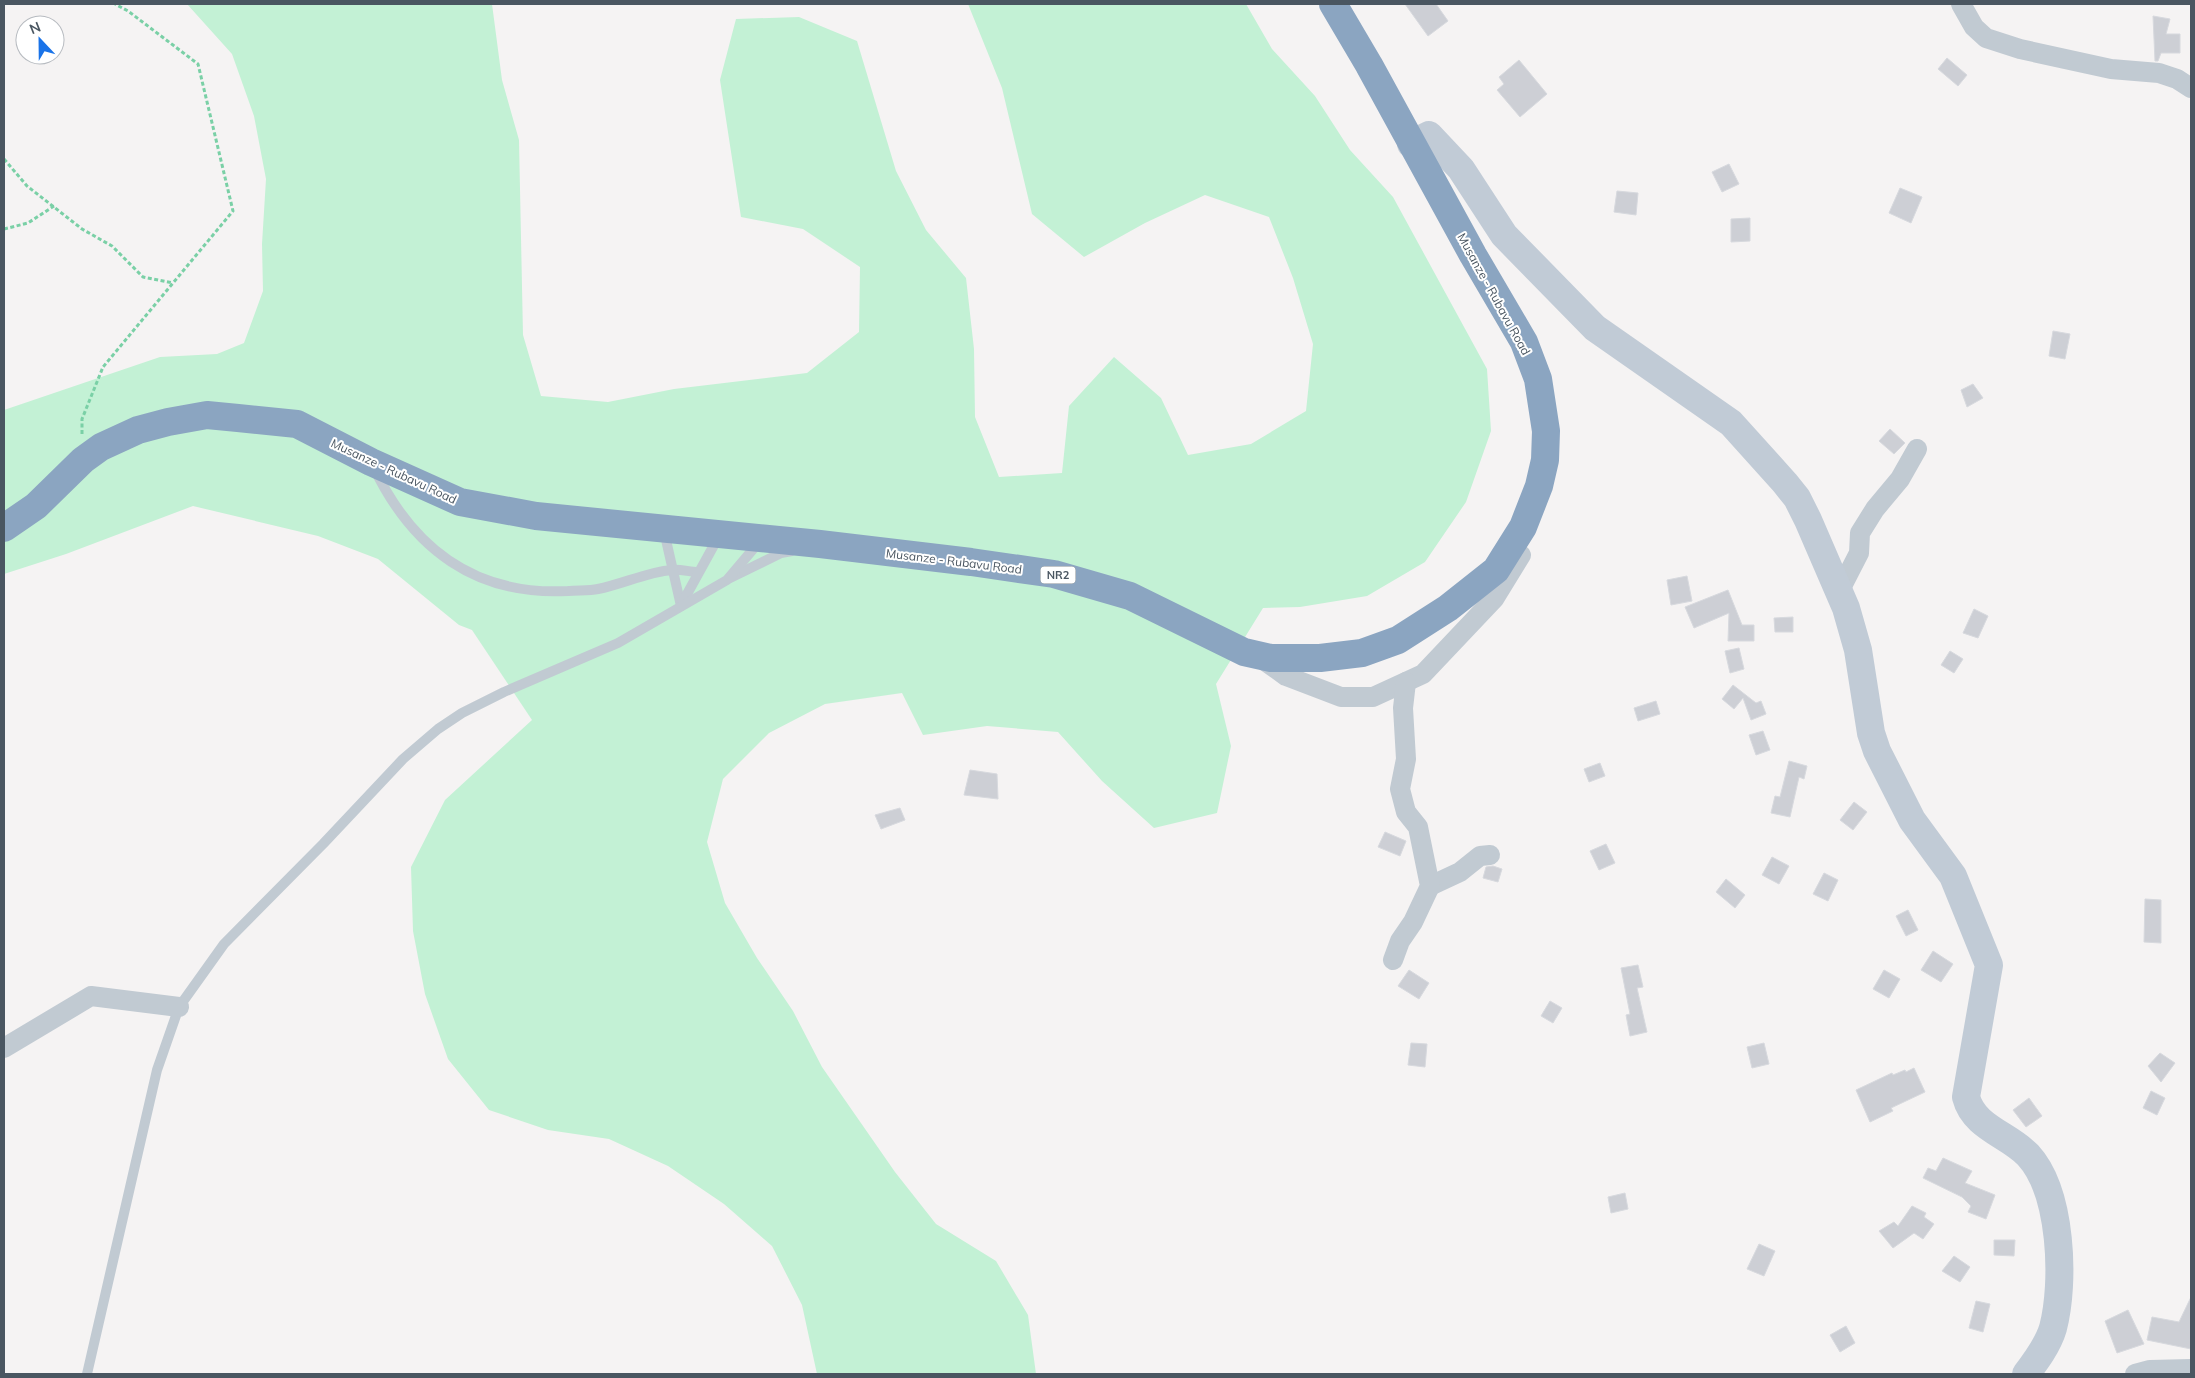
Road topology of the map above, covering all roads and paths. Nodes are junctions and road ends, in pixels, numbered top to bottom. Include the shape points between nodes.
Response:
1 (115, 4) edge
2 (1333, 4) edge
3 (1961, 4) edge
4 (2191, 88) edge
5 (1411, 144) junction
6 (4, 159) edge
7 (54, 206) junction
8 (4, 229) edge
9 (173, 283) junction
10 (1917, 449) dead end
11 (83, 460) junction
12 (1545, 460) junction
13 (371, 462) junction
14 (4, 528) edge
15 (664, 529) junction
16 (719, 535) junction
17 (762, 538) junction
18 (820, 544) junction
19 (672, 570) junction
20 (698, 572) junction
21 (726, 580) junction
22 (1839, 592) junction
23 (681, 606) junction
24 (1256, 655) junction
25 (1406, 682) junction
26 (1490, 855) dead end
27 (1430, 886) junction
28 (1393, 960) dead end
29 (179, 1007) junction
30 (4, 1048) edge
31 (2191, 1369) edge
32 (87, 1374) edge
33 (2026, 1374) edge
34 (2135, 1374) edge

1 - 9 path via 198,64 233,211
2 - 5 highway, Musanze - Rubavu Road / NR2
3 - 4 street via 1974,27 1986,38 2111,69 2159,73
5 - 12 highway, Musanze - Rubavu Road / NR2 via 1524,342 1538,379 1546,431
5 - 22 main road via 1429,135 1461,168 1504,235 1595,328 1731,423 1797,498
6 - 7 path via 26,186
7 - 8 path via 28,223
7 - 9 path via 82,229 112,246 143,277
9 - 11 path via 103,367 82,419
10 - 22 street via 1900,479 1860,533 1859,553
11 - 13 highway, Musanze - Rubavu Road / NR2 via 101,447 138,430 207,415 297,424
11 - 14 highway, Musanze - Rubavu Road / NR2 via 36,506
12 - 24 highway, Musanze - Rubavu Road / NR2 via 1523,527 1496,570 1425,624 1398,640 1362,652 1320,658
12 - 25 street via 1540,502 1526,547 1494,599 1423,674
13 - 15 highway, Musanze - Rubavu Road / NR2 via 460,502 536,516
13 - 19 lane via 386,494 410,526 442,556 489,581 507,587 553,592 598,589
15 - 16 highway, Musanze - Rubavu Road / NR2
15 - 19 lane
16 - 17 highway, Musanze - Rubavu Road / NR2
16 - 20 lane
17 - 18 highway, Musanze - Rubavu Road / NR2
17 - 21 lane
18 - 21 lane via 781,553
18 - 24 highway, Musanze - Rubavu Road / NR2 via 1054,574 1130,596
19 - 20 lane
19 - 23 lane
20 - 23 lane
21 - 23 lane
22 - 33 main road via 1854,632 1870,733 1877,751 1912,820 1953,876 1990,965 1966,1097 1969,1107 1974,1116 2028,1155 2048,1189 2060,1251 2052,1329
23 - 29 lane via 618,643 462,712 438,729 403,759 224,944
24 - 25 street via 1286,676 1341,697 1373,697
25 - 27 street via 1402,708 1406,759 1400,789 1406,812 1418,827
26 - 27 street via 1480,856 1460,872
27 - 28 street
29 - 30 street via 91,996
29 - 32 lane via 157,1070
31 - 34 street via 2150,1370

